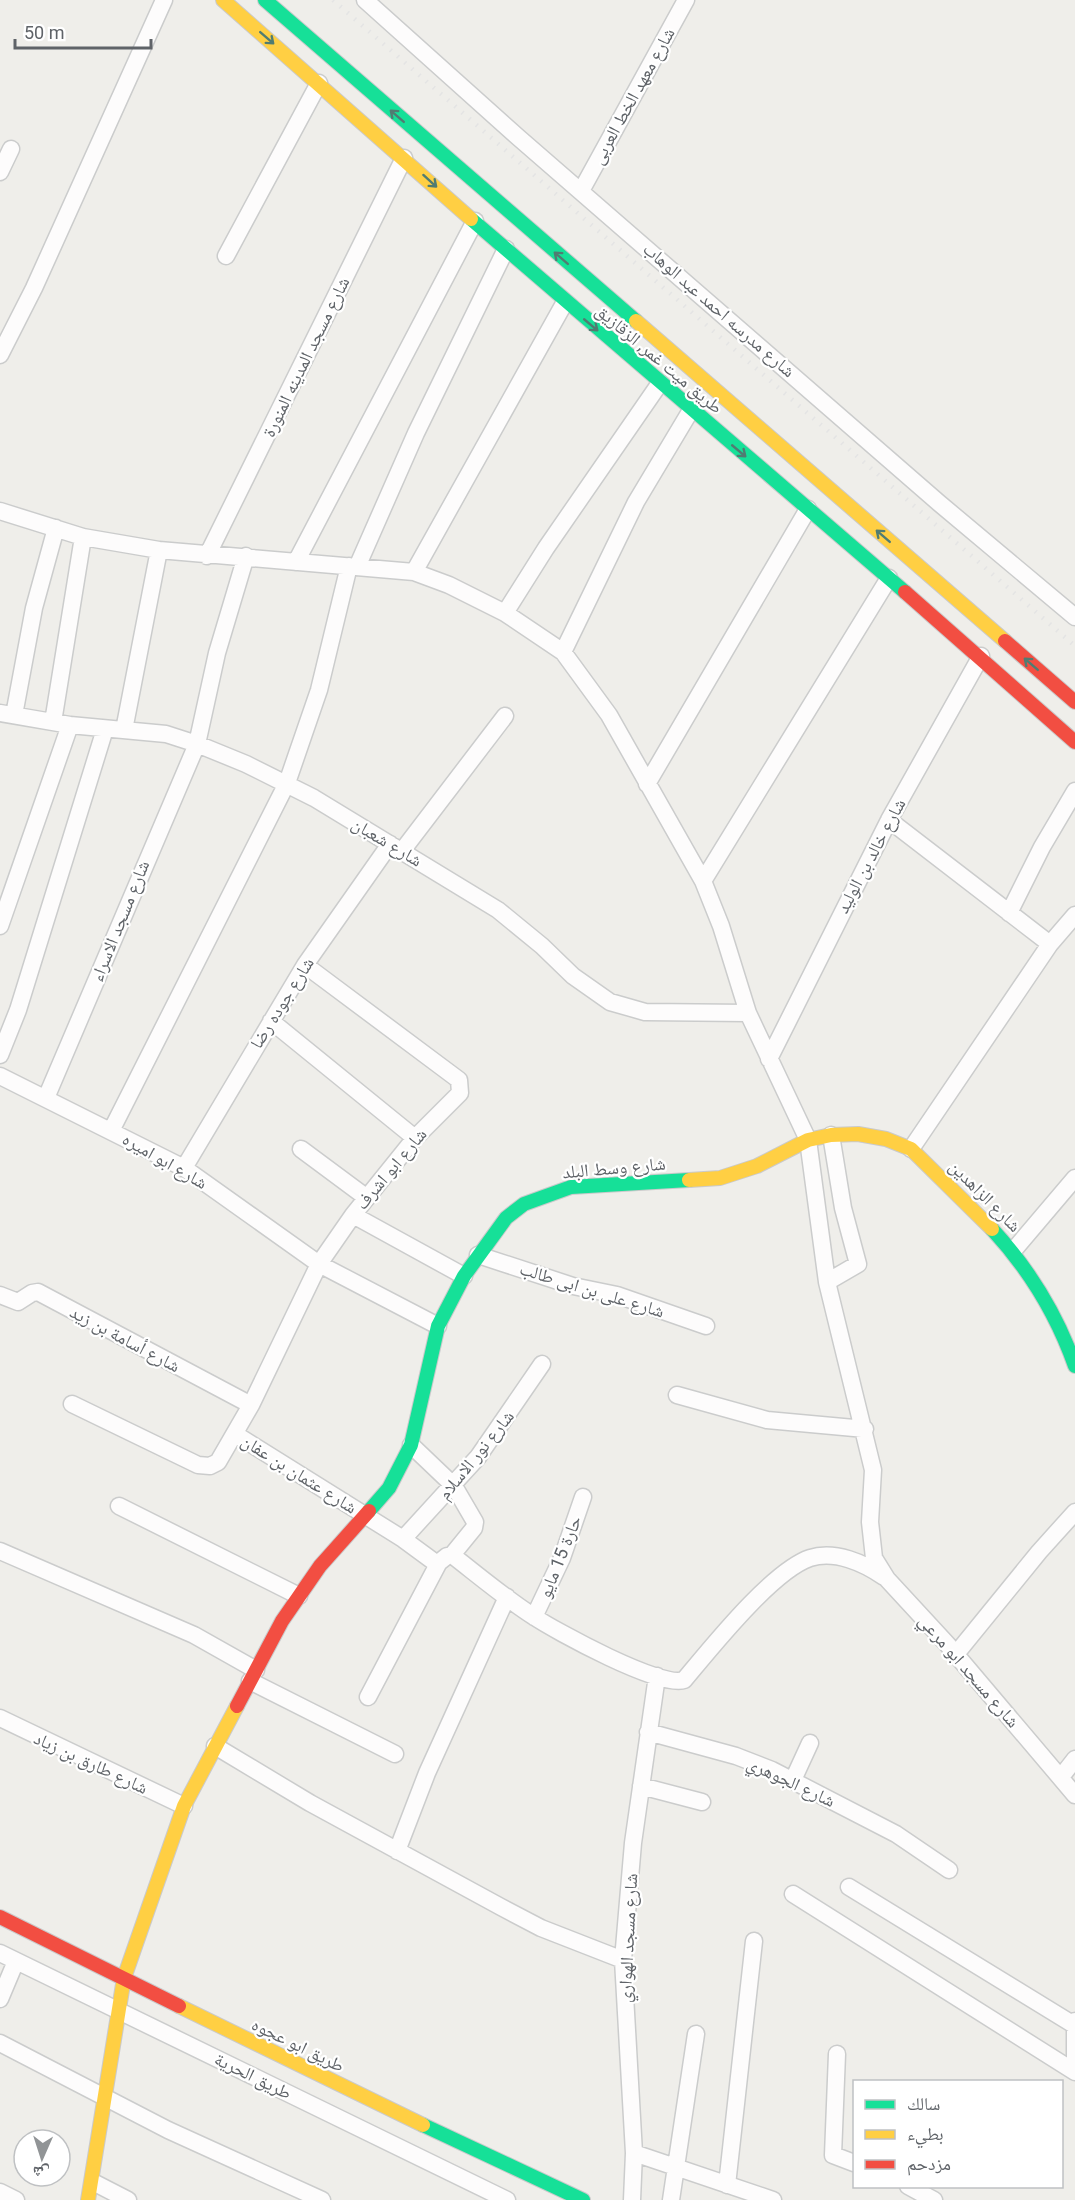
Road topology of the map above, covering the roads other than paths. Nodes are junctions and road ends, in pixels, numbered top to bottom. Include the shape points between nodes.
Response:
1 (164, 0) edge
2 (223, 0) edge
3 (265, 0) edge
4 (365, 0) edge
5 (686, 0) edge
6 (318, 83) junction
7 (11, 149) dead end
8 (404, 158) junction
9 (0, 172) edge
10 (581, 191) junction
11 (475, 221) junction
12 (506, 249) junction
13 (226, 256) dead end
14 (565, 303) junction
15 (0, 355) edge
16 (660, 383) junction
17 (691, 410) junction
18 (808, 509) junction
19 (0, 511) edge
20 (56, 528) junction
21 (83, 537) junction
22 (159, 550) junction
23 (207, 556) junction
24 (246, 556) junction
25 (296, 562) junction
26 (353, 567) junction
27 (414, 572) junction
28 (889, 578) junction
29 (506, 613) junction
30 (1075, 617) edge
31 (563, 652) junction
32 (981, 656) junction
33 (1075, 702) edge
34 (7, 714) edge
35 (505, 717) dead end
36 (53, 722) junction
37 (70, 725) junction
38 (105, 729) junction
39 (124, 730) junction
40 (1075, 742) edge
41 (197, 744) junction
42 (286, 783) junction
43 (647, 784) junction
44 (1075, 790) edge
45 (890, 820) junction
46 (396, 847) junction
47 (703, 881) junction
48 (1009, 913) junction
49 (1075, 915) edge
50 (0, 926) edge
51 (1050, 944) junction
52 (305, 965) junction
53 (748, 1013) junction
54 (271, 1021) junction
55 (0, 1055) edge
56 (769, 1059) junction
57 (0, 1076) edge
58 (46, 1098) junction
59 (111, 1131) junction
60 (831, 1135) junction
61 (414, 1138) junction
62 (808, 1140) junction
63 (300, 1149) dead end
64 (911, 1149) junction
65 (184, 1168) junction
66 (1075, 1178) edge
67 (367, 1198) junction
68 (353, 1215) junction
69 (1013, 1251) junction
70 (478, 1255) junction
71 (319, 1264) junction
72 (464, 1276) junction
73 (827, 1282) junction
74 (0, 1295) edge
75 (438, 1326) junction
76 (706, 1326) dead end
77 (542, 1365) dead end
78 (1075, 1366) edge
79 (677, 1395) dead end
80 (72, 1404) dead end
81 (251, 1405) junction
82 (865, 1429) junction
83 (235, 1434) junction
84 (411, 1445) junction
85 (454, 1486) junction
86 (583, 1497) dead end
87 (119, 1506) dead end
88 (1075, 1512) edge
89 (364, 1515) junction
90 (403, 1539) junction
91 (0, 1551) edge
92 (445, 1560) junction
93 (887, 1580) junction
94 (299, 1596) junction
95 (507, 1597) junction
96 (534, 1617) junction
97 (956, 1654) junction
98 (253, 1676) junction
99 (657, 1677) junction
100 (368, 1697) dead end
101 (0, 1718) edge
102 (648, 1732) junction
103 (810, 1743) dead end
104 (215, 1746) junction
105 (395, 1754) dead end
106 (1075, 1759) edge
107 (1060, 1777) junction
108 (793, 1780) junction
109 (641, 1786) junction
110 (1075, 1795) edge
111 (702, 1802) dead end
112 (184, 1806) junction
113 (397, 1851) junction
114 (949, 1870) dead end
115 (849, 1887) dead end
116 (793, 1894) dead end
117 (0, 1917) edge
118 (754, 1941) dead end
119 (0, 1953) edge
120 (623, 1960) junction
121 (16, 1961) junction
122 (124, 1978) junction
123 (0, 1999) edge
124 (118, 2012) junction
125 (1075, 2023) edge
126 (696, 2034) dead end
127 (0, 2043) edge
128 (837, 2054) dead end
129 (1075, 2070) edge
130 (106, 2099) junction
131 (634, 2153) junction
132 (853, 2162) edge
133 (677, 2167) junction
134 (93, 2182) junction
135 (727, 2186) junction
136 (910, 2188) edge
137 (0, 2192) edge
138 (16, 2200) edge
139 (88, 2200) edge
140 (128, 2200) edge
141 (322, 2200) edge
142 (507, 2200) edge
143 (583, 2200) edge
144 (632, 2200) edge
145 (671, 2200) edge
146 (773, 2200) edge
147 (934, 2200) edge

1 - 15 street
2 -> 6 main road, طريق ميت غمر, الزقازيق
33 -> 3 main road, طريق ميت غمر, الزقازيق
4 - 10 street, شارع مدرسه احمد عبد الوهاب
5 - 10 street, شارع معهد الخط العربى
6 - 8 main road, طريق ميت غمر, الزقازيق
6 - 13 street
7 - 9 street
8 -> 11 main road, طريق ميت غمر, الزقازيق
8 - 23 street, شارع مسجد المدينه المنورة
10 - 30 street, شارع مدرسه احمد عبد الوهاب
11 - 12 main road, طريق ميت غمر, الزقازيق
11 - 25 street
12 - 14 main road, طريق ميت غمر, الزقازيق
12 - 26 street
14 -> 16 main road, طريق ميت غمر, الزقازيق
14 - 27 street
16 - 17 main road, طريق ميت غمر, الزقازيق
16 - 29 street
17 -> 18 main road, طريق ميت غمر, الزقازيق
17 - 31 street via 636,502
18 - 28 main road, طريق ميت غمر, الزقازيق
18 - 43 street
19 - 20 street
20 - 21 street
20 - 34 street
21 - 22 street
21 - 36 street
22 - 23 street
22 - 39 street
23 - 24 street
24 - 25 street
24 - 41 street, شارع مسجد الاسراء via 217,653
25 - 26 street
26 - 27 street
26 - 42 street via 319,690
27 - 29 street
28 - 32 main road, طريق ميت غمر, الزقازيق
28 - 47 street
29 - 31 street
31 - 43 street via 609,715
32 - 40 main road, طريق ميت غمر, الزقازيق
32 - 45 street, شارع خالد بن الوليد
34 - 36 street, شارع شعبان
35 - 46 street, شارع جوده رضا
36 - 37 street, شارع شعبان
37 - 38 street, شارع شعبان
37 - 50 street
38 - 39 street, شارع شعبان
38 - 55 street via 18,1010
39 - 41 street, شارع شعبان via 166,734
41 - 42 street, شارع شعبان
41 - 58 street, شارع مسجد الاسراء
42 - 46 street, شارع شعبان
42 - 59 street
43 - 47 street
44 - 48 street
45 - 48 street
45 - 56 street, شارع خالد بن الوليد
46 - 52 street, شارع جوده رضا
46 - 53 street, شارع شعبان via 498,910 573,976 610,1002 645,1012
47 - 53 street
48 - 51 street
49 - 51 street
51 - 64 street
52 - 54 street, شارع جوده رضا
52 - 61 street, شارع ابو اشرف via 459,1080 460,1094
53 - 56 street
54 - 61 street
54 - 65 street, شارع جوده رضا
56 - 62 street
57 - 58 street, شارع ابو اميره
58 - 59 street, شارع ابو اميره
59 - 65 street, شارع ابو اميره
60 - 62 main road, شارع الزاهدين
60 - 64 main road, شارع الزاهدين via 886,1139
60 - 73 street via 858,1264
61 - 67 street, شارع ابو اشرف
62 - 70 main road, شارع وسط البلد via 757,1166 720,1178 603,1184 545,1195 506,1218
62 - 73 street
63 - 67 street
64 - 69 main road, شارع الزاهدين via 966,1198
65 - 71 street, شارع ابو اميره
66 - 69 street
67 - 68 street, شارع ابو اشرف
68 - 71 street, شارع ابو اشرف
68 - 72 street
69 - 78 main road, شارع الزاهدين via 1049,1306
70 - 72 main road, شارع وسط البلد
70 - 76 street, شارع على بن ابى طالب via 573,1286 617,1295
71 - 75 street, شارع ابو اميره
71 - 81 street, شارع ابو اشرف
72 - 75 main road, شارع وسط البلد
73 - 82 street
74 - 81 street, شارع أسامة بن زيد via 18,1302 38,1292
75 - 84 main road, شارع وسط البلد
77 - 85 street, شارع نور الاسلام via 501,1428
79 - 82 street via 766,1420
80 - 83 street, شارع ابو اشرف via 198,1465 218,1462
81 - 83 street, شارع ابو اشرف
82 - 93 street, شارع مسجد ابو مرعي via 873,1470 871,1543
83 - 89 street, شارع عثمان بن عفان
84 - 85 street
84 - 89 main road, شارع وسط البلد via 389,1488
85 - 90 street, شارع نور الاسلام
85 - 92 street via 476,1525
86 - 96 street, حارة 15 مايو via 562,1558
87 - 94 street
88 - 97 street
89 - 90 street, شارع عثمان بن عفان
89 - 94 main road, شارع وسط البلد
90 - 92 street, شارع عثمان بن عفان
91 - 98 street via 194,1635
92 - 95 street, شارع عثمان بن عفان
92 - 100 street
93 - 97 street, شارع مسجد ابو مرعي
93 - 99 street via 869,1566 851,1560 811,1558 784,1575 743,1612 684,1680
94 - 98 main road, شارع وسط البلد
95 - 96 street, شارع عثمان بن عفان
95 - 113 street via 427,1773
96 - 99 street, شارع عثمان بن عفان via 572,1639
97 - 107 street, شارع مسجد ابو مرعي
98 - 104 main road, شارع وسط البلد
98 - 105 street
99 - 102 street, شارع مسجد الهواري
101 - 112 street, شارع طارق بن زياد
102 - 108 street, شارع الجوهري via 736,1756
102 - 109 street, شارع مسجد الهواري
103 - 108 street
104 - 112 main road, شارع وسط البلد
104 - 113 street
106 - 107 street
107 - 110 street, شارع مسجد ابو مرعي
108 - 114 street, شارع الجوهري via 926,1852
109 - 111 street
109 - 120 street, شارع مسجد الهواري
112 - 122 main road, شارع وسط البلد
113 - 120 street via 541,1928
115 - 125 street
116 - 129 street
117 - 122 main road, طريق ابو عجوه
118 - 135 street
119 - 121 street, طريق الحرية
120 - 131 street, شارع مسجد الهواري
121 - 123 street
121 - 124 street, طريق الحرية
122 - 124 main road, شارع وسط البلد
122 - 143 main road, طريق ابو عجوه
124 - 130 main road, شارع وسط البلد
124 - 142 street, طريق الحرية
125 - 129 street
126 - 133 street
127 - 130 street
128 - 132 street via 833,2155
130 - 134 main road, شارع وسط البلد
130 - 141 street
131 - 133 street
131 - 144 street, شارع مسجد الهواري
133 - 135 street
133 - 145 street
134 - 139 main road, شارع وسط البلد
134 - 140 street
135 - 146 street
136 - 147 street
137 - 138 street

